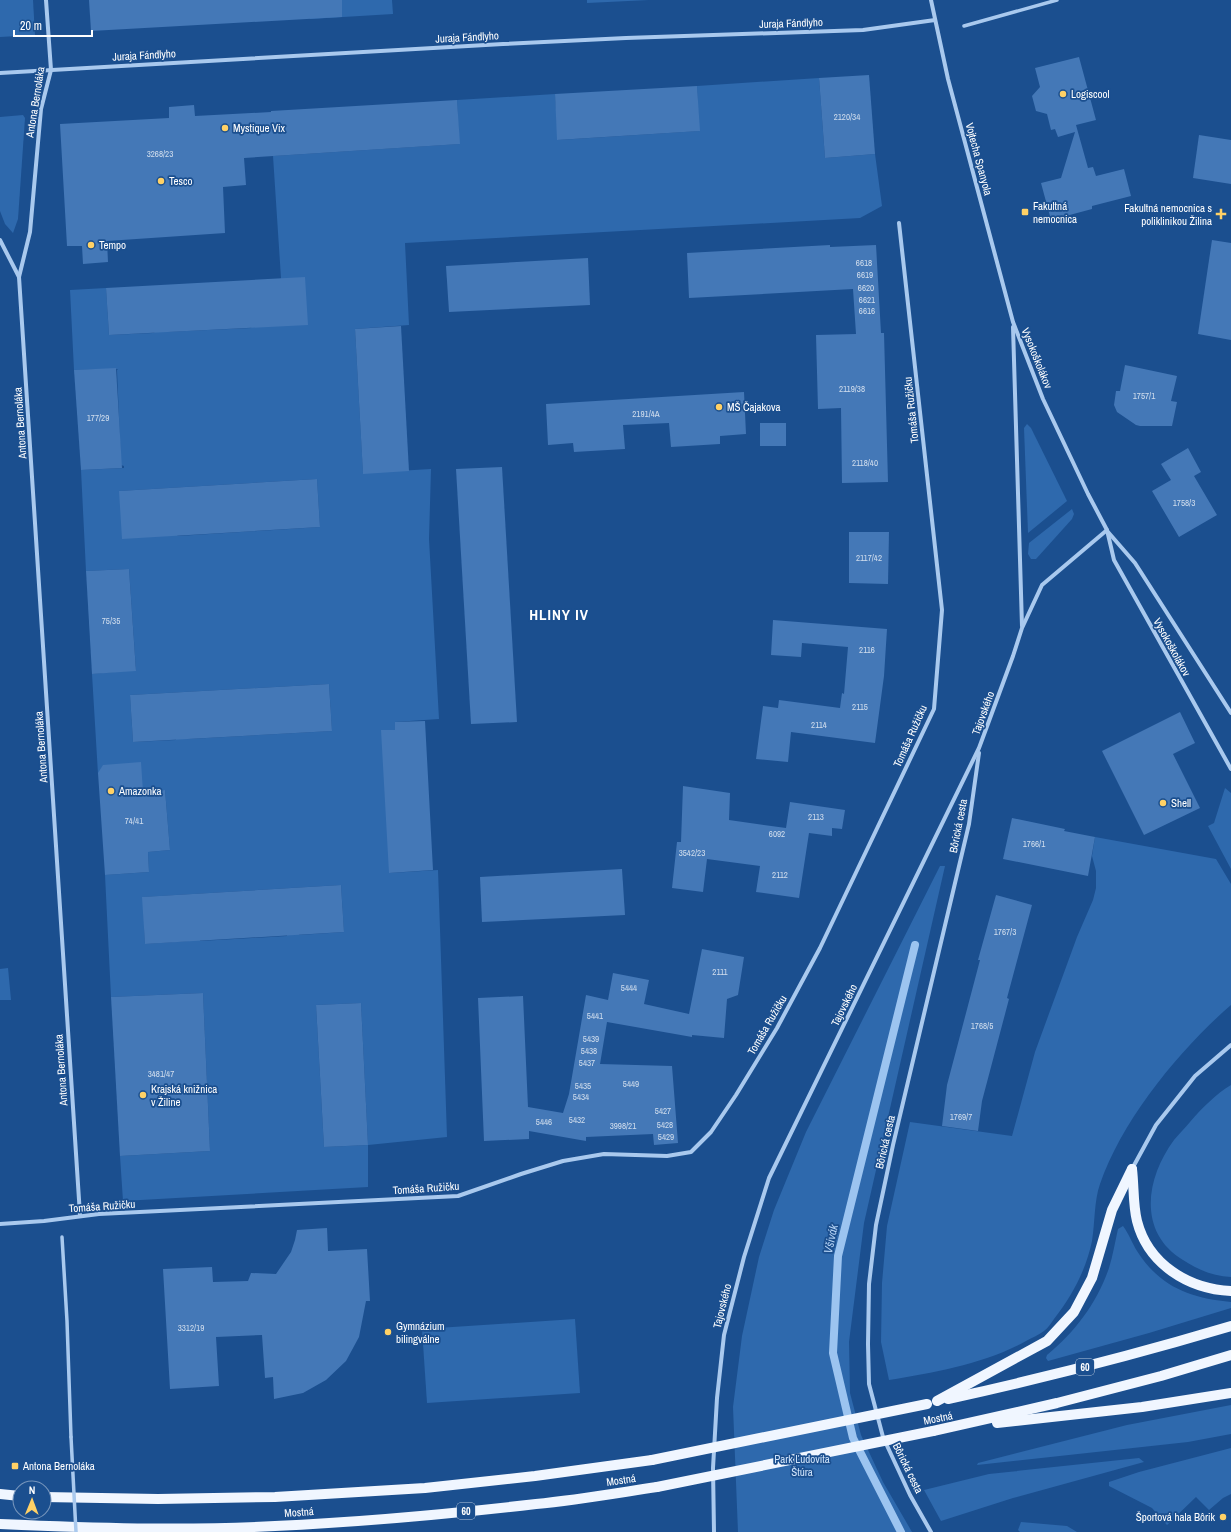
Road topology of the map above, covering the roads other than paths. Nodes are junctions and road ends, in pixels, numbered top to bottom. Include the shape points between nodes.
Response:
1 (46, 0) edge
2 (931, 0) edge
3 (1057, 0) edge
4 (935, 20) junction
5 (964, 26) dead end
6 (51, 70) junction
7 (0, 73) edge
8 (899, 223) dead end
9 (0, 240) edge
10 (19, 277) junction
11 (1013, 322) junction
12 (1107, 530) junction
13 (1022, 628) junction
14 (1231, 713) edge
15 (979, 748) junction
16 (1231, 769) edge
17 (1231, 1045) edge
18 (1132, 1169) junction
19 (80, 1216) junction
20 (0, 1224) edge
21 (62, 1237) dead end
22 (1231, 1291) edge
23 (1231, 1326) edge
24 (1231, 1355) edge
25 (1231, 1393) edge
26 (932, 1403) junction
27 (953, 1428) junction
28 (0, 1494) edge
29 (12, 1495) edge
30 (52, 1497) edge
31 (0, 1524) edge
32 (76, 1532) edge
33 (714, 1532) edge
34 (932, 1532) edge

1 - 6 street, Antona Bernoláka
2 - 4 street, Vojtecha Spanyola
3 - 5 street
4 - 6 street, Juraja Fándlyho via 863,30 626,38
4 - 11 street, Vojtecha Spanyola via 948,79
6 - 7 street, Juraja Fándlyho
6 - 10 street, Antona Bernoláka via 41,109 30,232
8 - 19 street, Tomáša Ružičku via 942,610 934,709 816,955 777,1028 712,1132 691,1152 667,1156 604,1154 563,1161 458,1196
9 - 10 street, Antona Bernoláka
10 - 19 street, Antona Bernoláka
11 - 12 street, Vysokoškolákov via 1043,399
11 - 13 street
12 - 13 street, Tajovského via 1042,586
12 - 14 street, Vysokoškolákov via 1135,563
12 - 16 street, Vysokoškolákov via 1114,560
13 - 15 street, Tajovského
15 - 33 street, Tajovského via 769,1178 744,1257 724,1335 716,1398
15 - 34 street, Bôrická cesta via 969,824 893,1145 876,1225 869,1284 869,1384 883,1437 910,1495
17 - 18 street via 1195,1076 1156,1125
18 - 22 main road via 1137,1220 1148,1248 1163,1264 1186,1280
18 - 26 main road via 1112,1210 1092,1278 1074,1312 1047,1341
19 - 20 street, Tomáša Ružičku
21 - 32 street, bridge
23 - 26 main road, Mostná / 60 via 1058,1374
24 - 27 main road, Mostná / 60 via 1161,1376
25 - 27 main road via 1142,1407
26 - 30 main road, Mostná / 60, bridge via 652,1460 425,1488 299,1496 158,1499
27 - 31 main road, Mostná / 60, bridge via 657,1487 538,1504 274,1526 153,1529
28 - 29 main road

